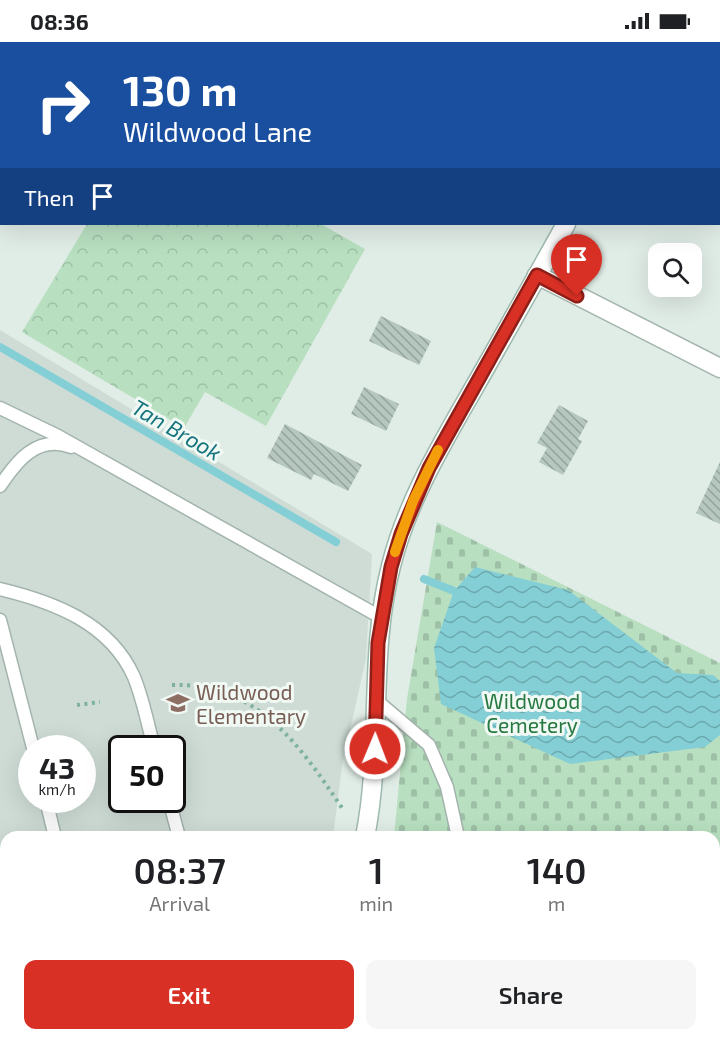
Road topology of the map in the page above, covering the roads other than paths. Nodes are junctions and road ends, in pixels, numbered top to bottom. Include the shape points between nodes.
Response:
1 (565, 225) edge
2 (537, 275) junction
3 (720, 368) edge
4 (0, 408) edge
5 (80, 450) junction
6 (0, 486) edge
7 (0, 589) edge
8 (382, 618) junction
9 (0, 620) edge
10 (376, 700) junction
11 (30, 735) edge
12 (150, 735) edge
13 (49, 813) edge
14 (173, 813) edge
15 (54, 831) edge
16 (177, 831) edge
17 (366, 831) edge
18 (457, 831) edge

1 - 2 main road
2 - 3 main road
2 - 8 main road via 413,501 391,567
4 - 5 lane
5 - 6 lane via 64,444 47,444 31,450 17,460
5 - 8 lane
7 - 12 lane via 42,599 114,642 134,677
8 - 10 main road
9 - 11 lane
10 - 17 main road via 374,774
10 - 18 lane via 429,745 447,787
13 - 15 lane
14 - 16 lane

